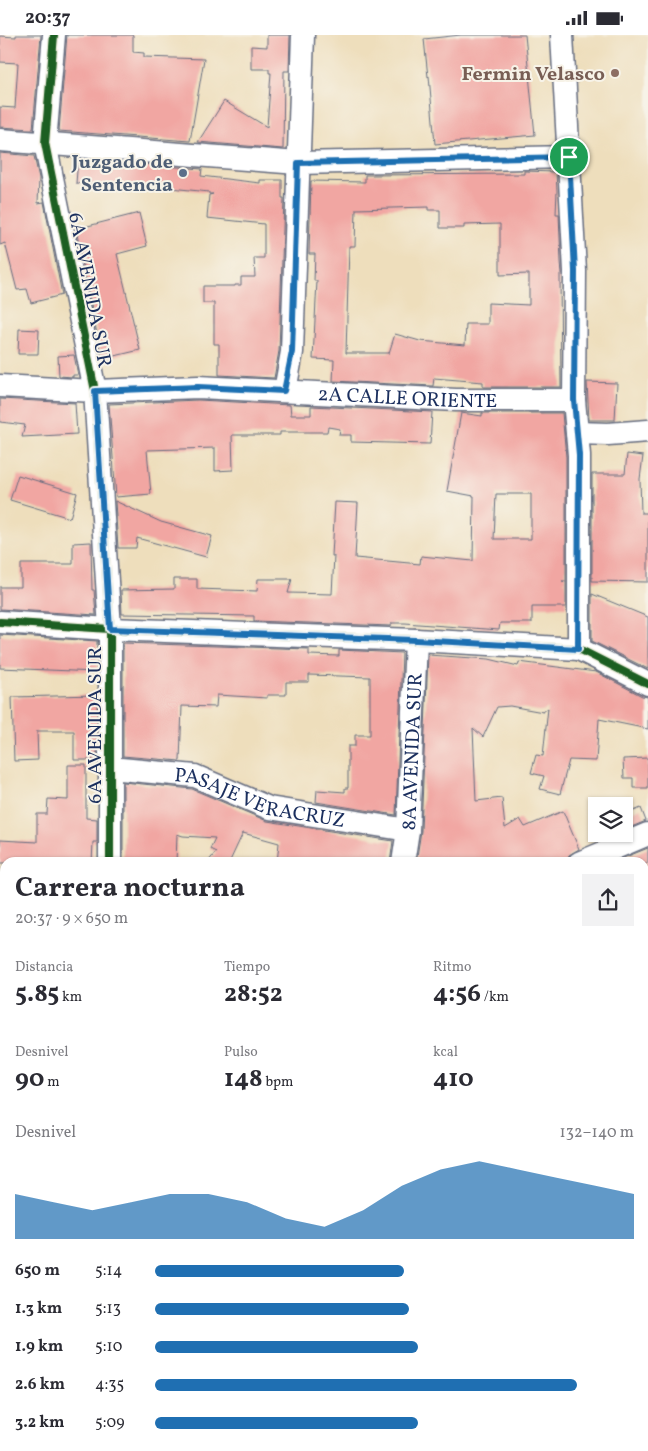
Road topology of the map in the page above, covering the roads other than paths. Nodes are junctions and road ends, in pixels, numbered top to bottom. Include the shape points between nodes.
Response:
1 (54, 35) edge
2 (302, 35) edge
3 (562, 35) edge
4 (0, 140) edge
5 (45, 143) junction
6 (569, 157) junction
7 (298, 163) junction
8 (0, 386) edge
9 (95, 391) junction
10 (284, 391) junction
11 (574, 400) junction
12 (648, 431) edge
13 (577, 433) junction
14 (0, 622) edge
15 (110, 629) junction
16 (416, 640) junction
17 (578, 649) junction
18 (648, 684) edge
19 (110, 768) junction
20 (408, 830) junction
21 (648, 835) edge
22 (110, 857) edge
23 (404, 857) edge
24 (594, 857) edge

1 - 5 street, 6A AVENIDA SUR
2 - 7 street
3 - 6 street
4 - 5 street
5 - 7 street
5 - 9 street, 6A AVENIDA SUR
6 - 7 street
6 - 11 street via 575,271
7 - 10 street via 292,352
8 - 9 street, 2A CALLE ORIENTE
9 - 10 street, 2A CALLE ORIENTE via 198,387
9 - 15 street, 6A AVENIDA SUR
10 - 11 street, 2A CALLE ORIENTE via 456,400
11 - 13 street
12 - 13 street
13 - 17 street
14 - 15 street
15 - 16 street
15 - 19 street, 6A AVENIDA SUR
16 - 17 street
16 - 20 street, 8A AVENIDA SUR
17 - 18 street
19 - 20 street, PASAJE VERACRUZ via 195,776 268,808
19 - 22 street, 6A AVENIDA SUR
20 - 23 street, 8A AVENIDA SUR
21 - 24 street

